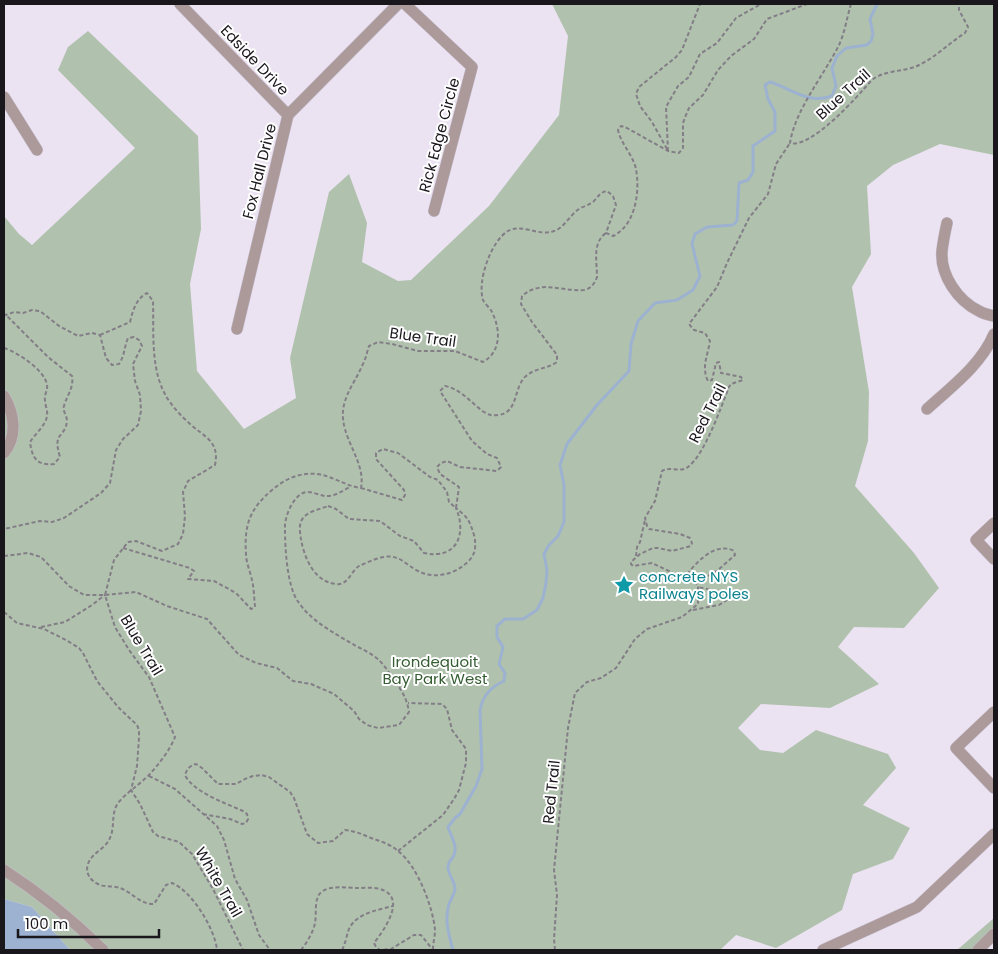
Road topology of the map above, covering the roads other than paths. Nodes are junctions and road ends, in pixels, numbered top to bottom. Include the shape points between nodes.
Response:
1 (398, 4) edge
2 (405, 4) edge
3 (186, 6) edge
4 (4, 96) edge
5 (288, 115) junction
6 (37, 150) dead end
7 (434, 211) dead end
8 (947, 224) dead end
9 (994, 316) edge
10 (237, 329) dead end
11 (994, 334) edge
12 (4, 396) edge
13 (927, 409) dead end
14 (4, 452) edge
15 (994, 523) edge
16 (994, 559) edge
17 (994, 712) edge
18 (994, 788) edge
19 (994, 834) edge
20 (4, 870) edge
21 (994, 934) edge
22 (103, 950) edge
23 (822, 950) edge
24 (978, 950) edge

1 - 5 street, Fox Hall Drive
2 - 7 street, Rick Edge Circle via 472,67
3 - 5 street, Edside Drive
4 - 6 street
5 - 10 street, Fox Hall Drive
8 - 9 street via 942,252 952,286 969,305
11 - 13 street via 979,360
12 - 14 street via 13,423 12,437
15 - 16 street via 976,540
17 - 18 street via 956,748
19 - 23 street via 917,907
20 - 22 street via 46,899
21 - 24 street

